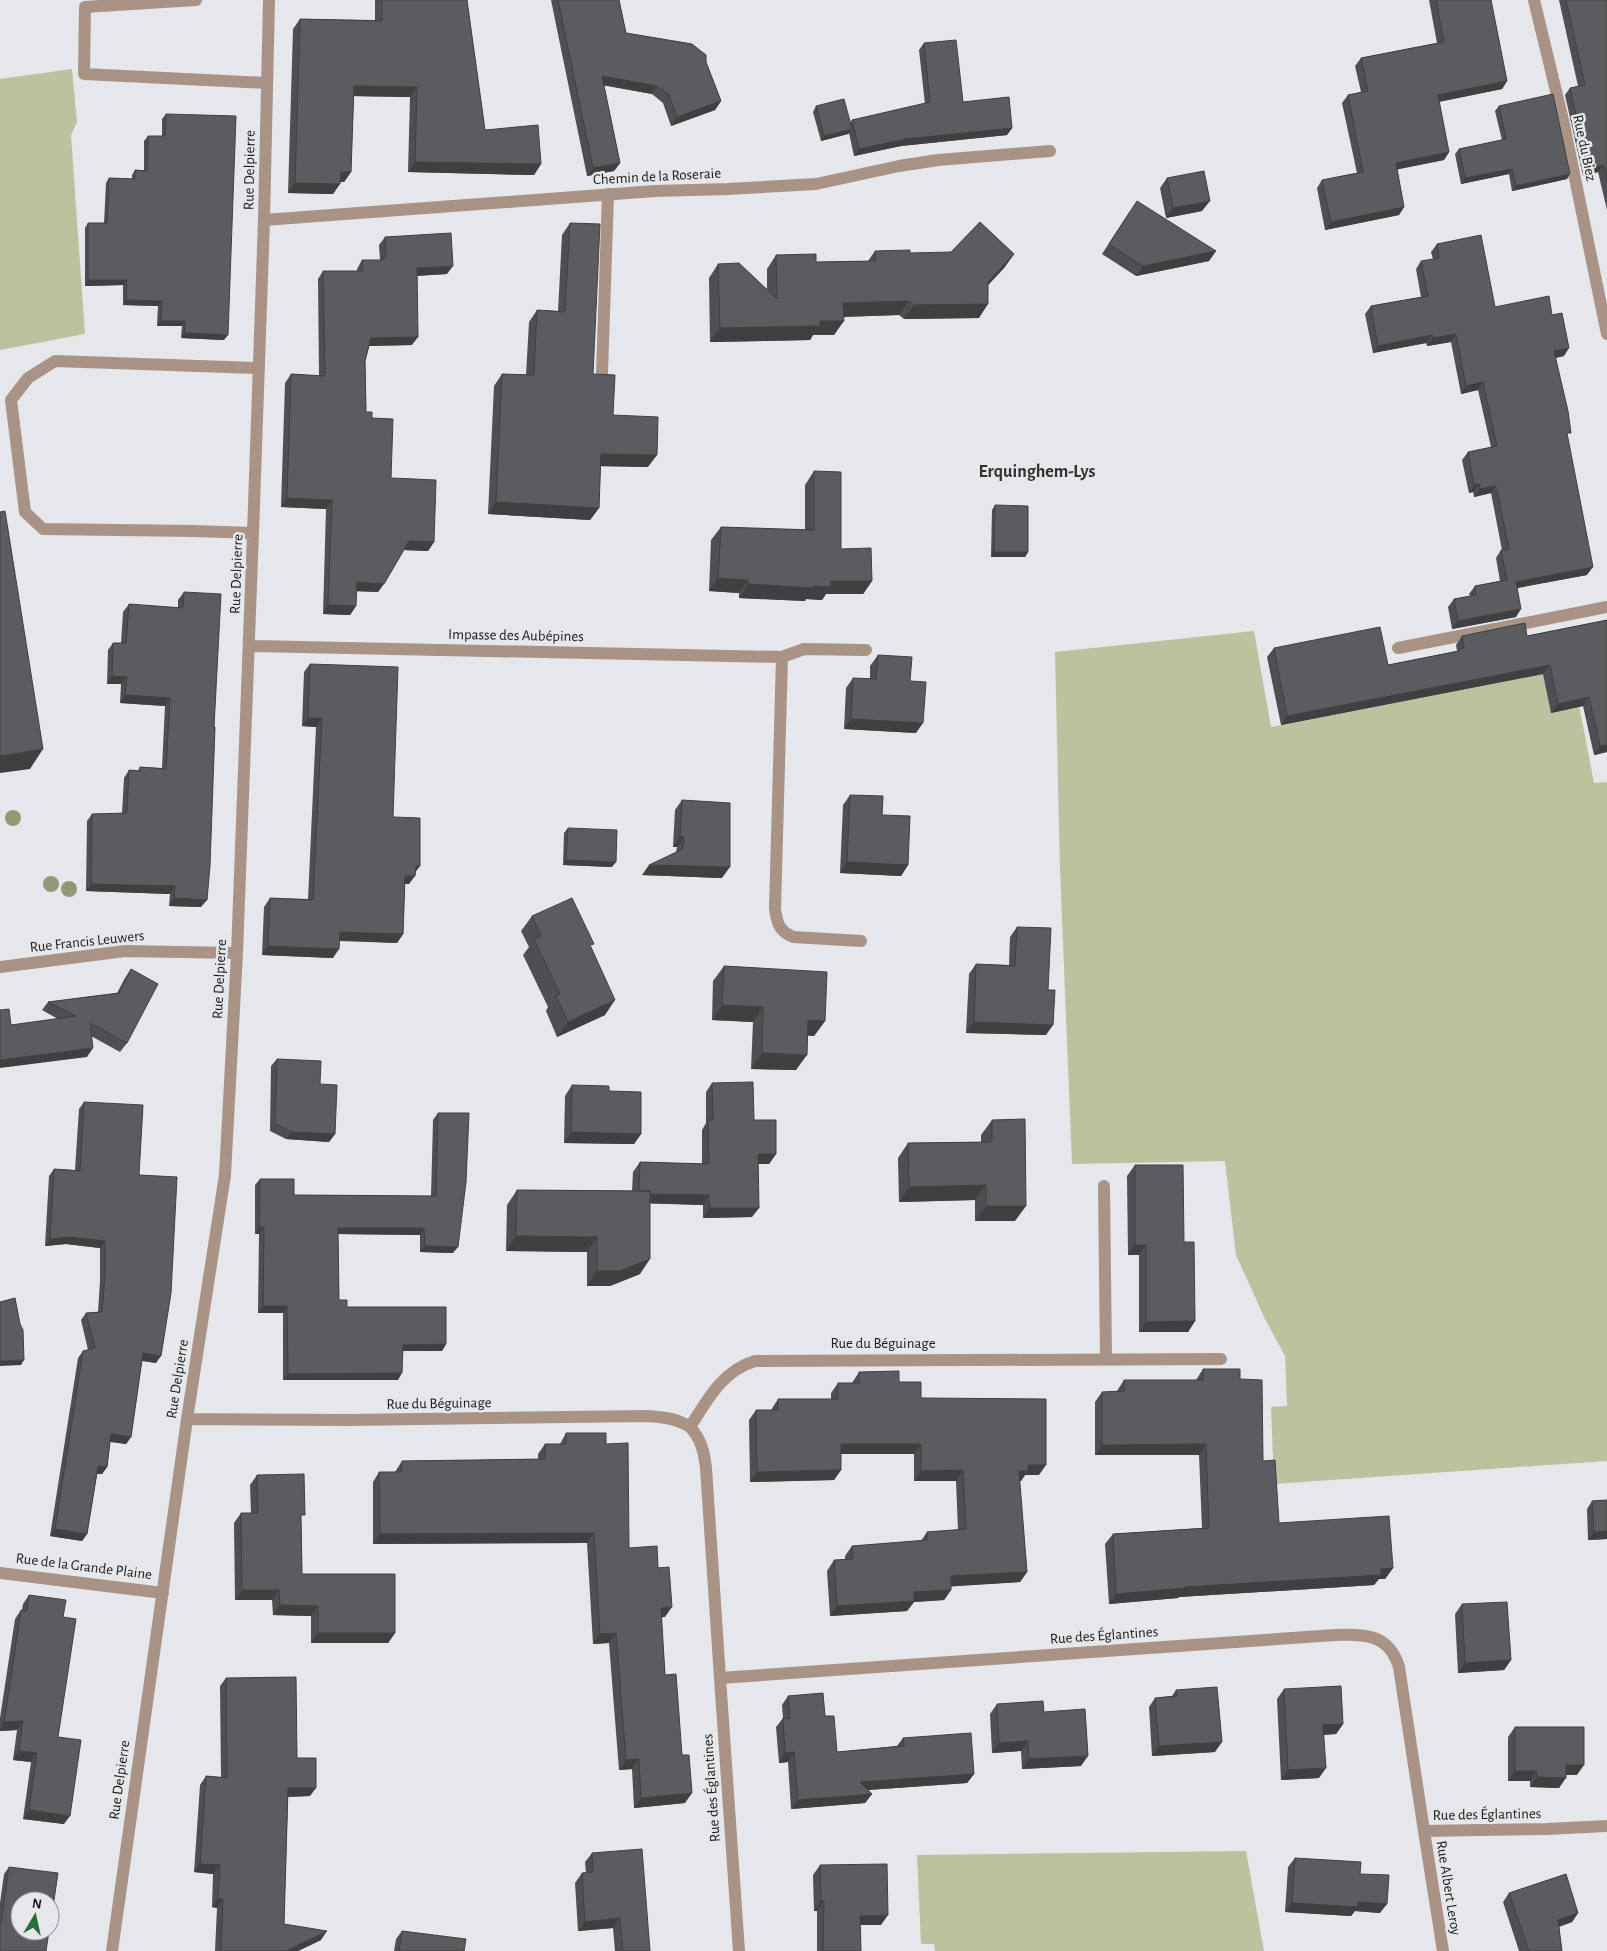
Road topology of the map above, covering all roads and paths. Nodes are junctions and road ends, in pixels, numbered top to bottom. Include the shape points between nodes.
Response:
1 (196, 0) edge
2 (269, 0) edge
3 (1534, 0) edge
4 (267, 83) junction
5 (1050, 150) dead end
6 (608, 194) junction
7 (264, 220) junction
8 (1607, 334) edge
9 (259, 368) junction
10 (602, 372) edge
11 (254, 534) junction
12 (1607, 607) edge
13 (249, 646) junction
14 (1398, 648) dead end
15 (866, 650) dead end
16 (782, 656) junction
17 (861, 942) dead end
18 (237, 953) junction
19 (0, 966) edge
20 (1104, 1186) dead end
21 (1106, 1359) junction
22 (1221, 1359) dead end
23 (187, 1419) junction
24 (690, 1426) junction
25 (0, 1573) edge
26 (163, 1592) junction
27 (720, 1678) junction
28 (1607, 1826) edge
29 (1424, 1831) junction
30 (112, 1951) edge
31 (739, 1951) edge
32 (1443, 1951) edge

1 - 4 street via 85,7 84,74
2 - 4 street, Rue Delpierre
3 - 8 street, Rue du Biez via 1563,120
4 - 7 street, Rue Delpierre
5 - 6 street, Chemin de la Roseraie via 938,160 816,184
6 - 7 street, Chemin de la Roseraie
6 - 10 street
7 - 9 street, Rue Delpierre
9 - 11 street, Rue Delpierre
9 - 11 street via 55,361 28,378 11,400 25,512 43,529
11 - 13 street, Rue Delpierre
12 - 14 street
13 - 16 street, Impasse des Aubépines
13 - 18 street, Rue Delpierre
15 - 16 street, Impasse des Aubépines via 804,649
16 - 17 street via 775,908 779,927 785,934 798,938
18 - 19 street, Rue Francis Leuwers via 124,951
18 - 23 street, Rue Delpierre via 225,1175
20 - 21 street
21 - 22 street, Rue du Béguinage
21 - 24 street, Rue du Béguinage via 755,1361 732,1370
23 - 24 street, Rue du Béguinage via 646,1416 669,1418
23 - 26 street, Rue Delpierre
24 - 27 street via 699,1436 706,1468
25 - 26 street, Rue de la Grande Plaine
26 - 30 street, Rue Delpierre
27 - 29 street, Rue des Églantines via 1335,1635 1368,1636 1388,1646 1396,1656
27 - 31 street, Rue des Églantines
28 - 29 street, Rue des Églantines
29 - 32 street, Rue Albert Leroy

